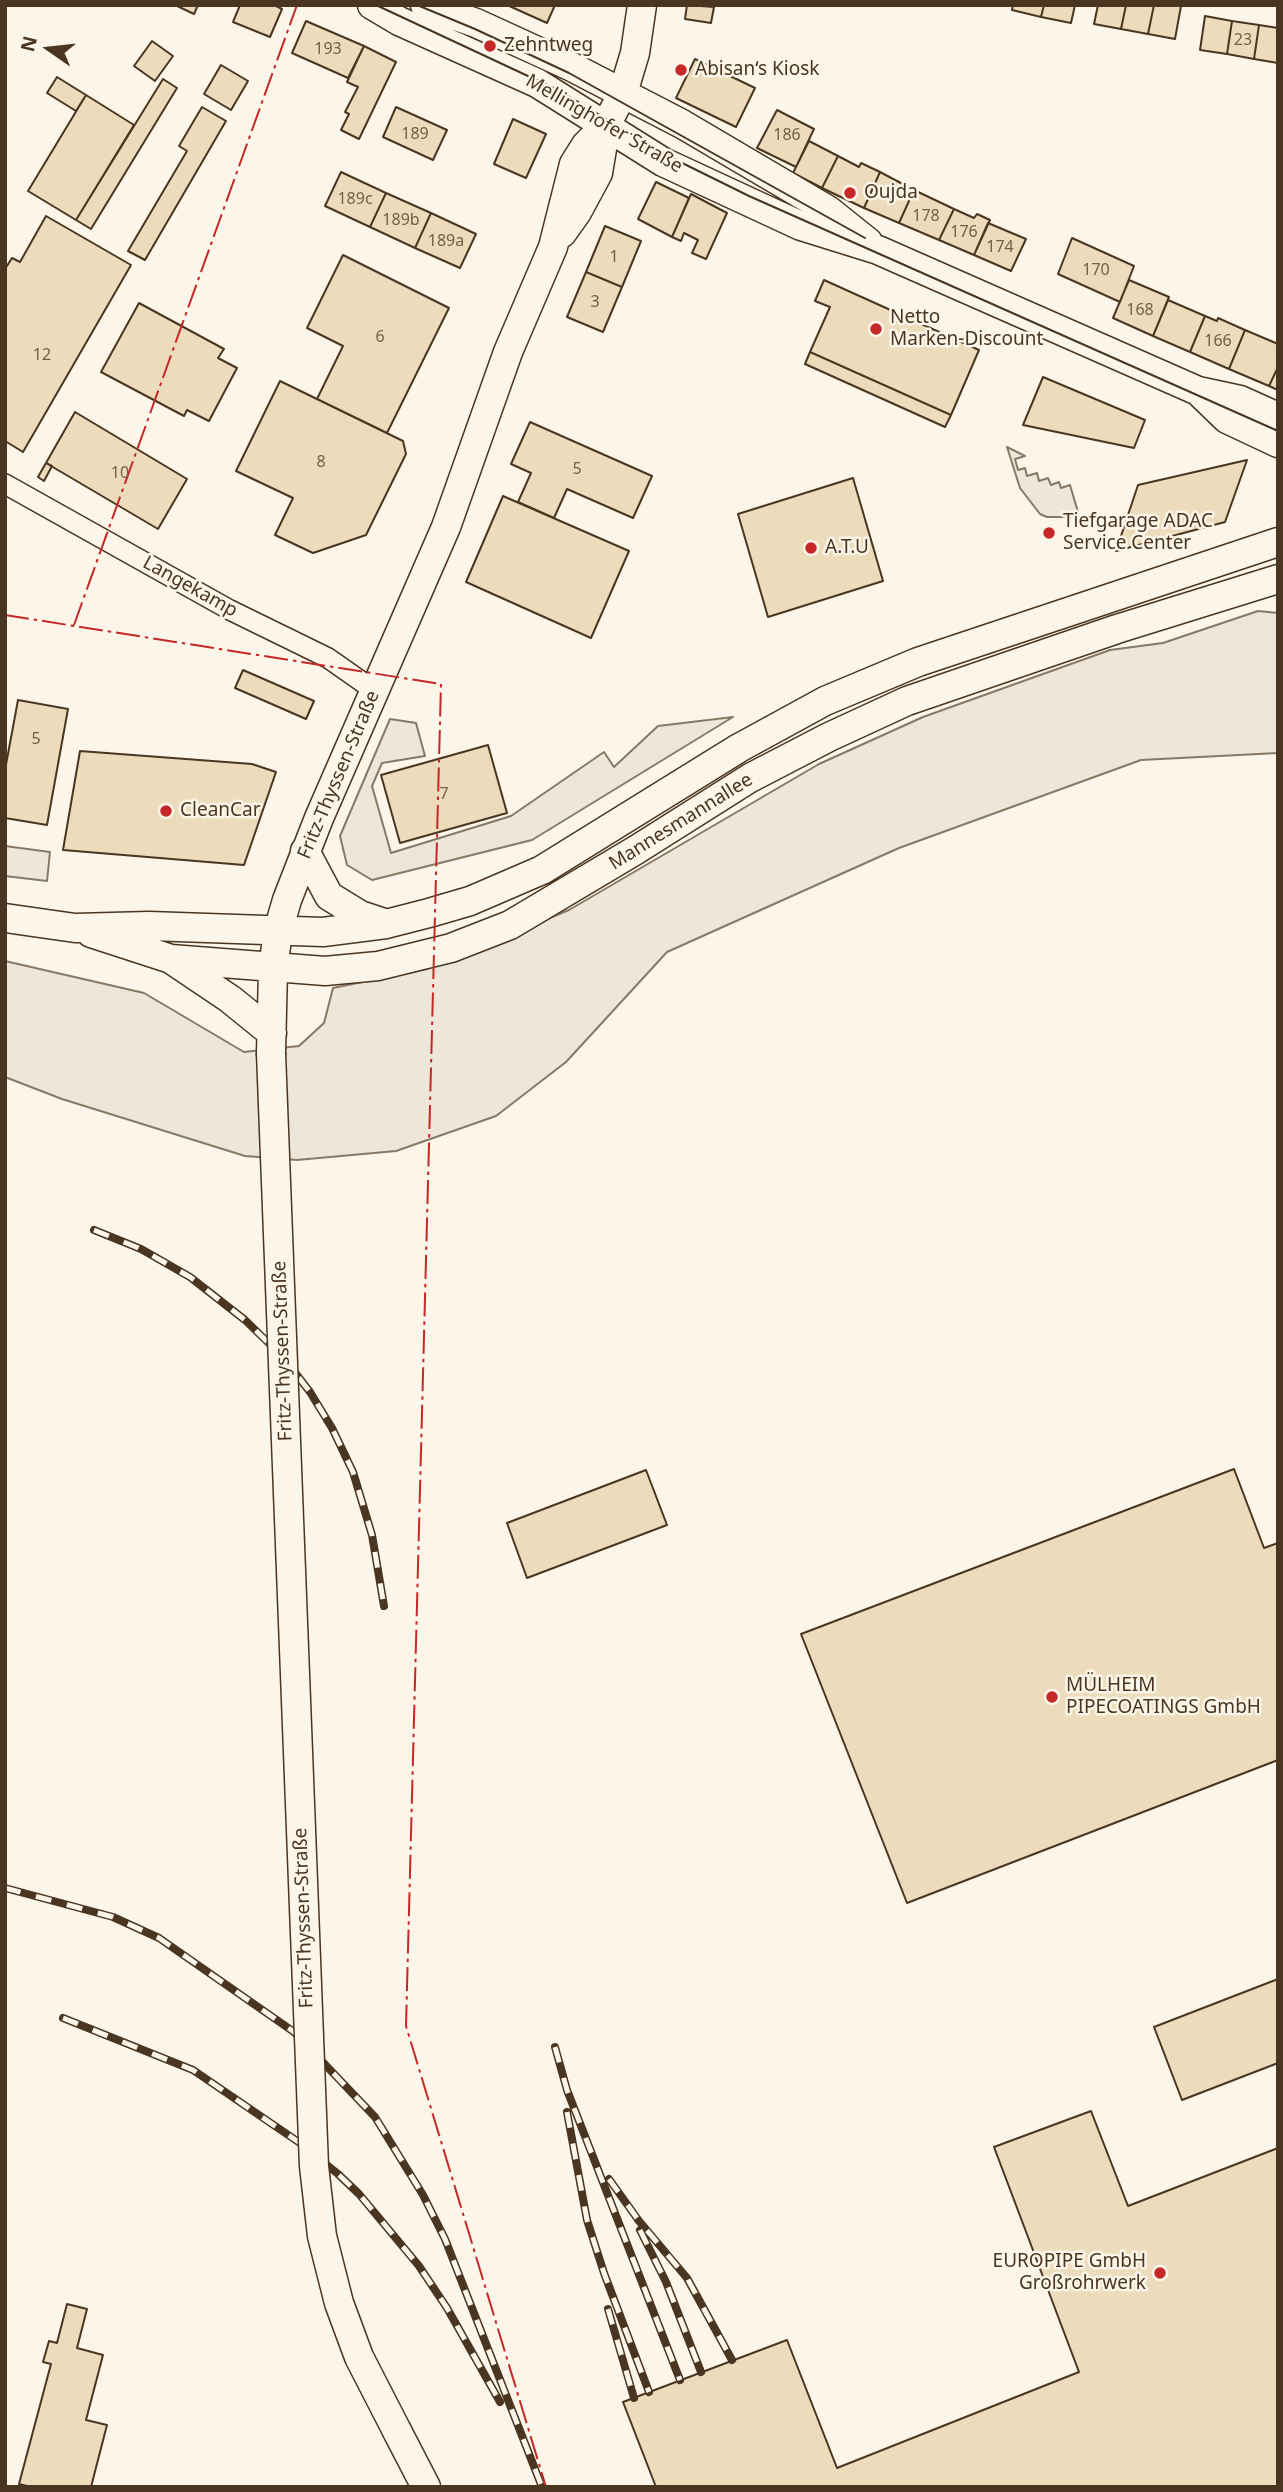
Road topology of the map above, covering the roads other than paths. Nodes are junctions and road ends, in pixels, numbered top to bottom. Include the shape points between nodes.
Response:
1 (372, 5) edge
2 (425, 5) edge
3 (642, 5) edge
4 (622, 93) junction
5 (607, 122) junction
6 (828, 210) junction
7 (878, 250) junction
8 (1198, 391) junction
9 (1278, 417) edge
10 (1278, 443) edge
11 (5, 484) edge
12 (1278, 542) edge
13 (1270, 587) edge
14 (375, 691) junction
15 (305, 850) junction
16 (5, 918) edge
17 (386, 923) junction
18 (75, 928) junction
19 (278, 931) junction
20 (170, 959) junction
21 (273, 969) junction
22 (272, 1043) junction
23 (426, 2487) edge

1 - 5 street, Mellinghofer Straße via 537,83
2 - 4 street, Mellinghofer Straße via 476,23
3 - 4 street via 635,53
4 - 5 street
4 - 6 street, Mellinghofer Straße
5 - 6 street via 644,125 762,191
5 - 7 street, Mellinghofer Straße via 663,162 801,226
5 - 14 street, Fritz-Thyssen-Straße via 574,164 553,247 508,352 446,527
6 - 7 street, Mellinghofer Straße
7 - 8 street, Mellinghofer Straße
8 - 9 street, Mellinghofer Straße via 1240,400
8 - 10 street, Mellinghofer Straße via 1227,419
11 - 14 street, Langekamp via 230,610 328,658
12 - 17 street, Mannesmannallee via 918,662 825,701 739,748 542,870 470,901
13 - 21 street, Mannesmannallee via 1117,629 907,701 750,778 510,925 451,948 351,970
14 - 15 street, Fritz-Thyssen-Straße
15 - 17 street via 329,896 360,915
15 - 19 street, Fritz-Thyssen-Straße
16 - 18 street, Mannesmannallee
17 - 19 street, Mannesmannallee via 335,932
18 - 19 street, Mannesmannallee
18 - 20 street, Mannesmannallee
19 - 21 street, Fritz-Thyssen-Straße
20 - 21 street, Mannesmannallee
20 - 22 street via 230,999
21 - 22 street, Fritz-Thyssen-Straße
22 - 23 street, Fritz-Thyssen-Straße, bridge via 314,2166 322,2236 339,2303 359,2357

